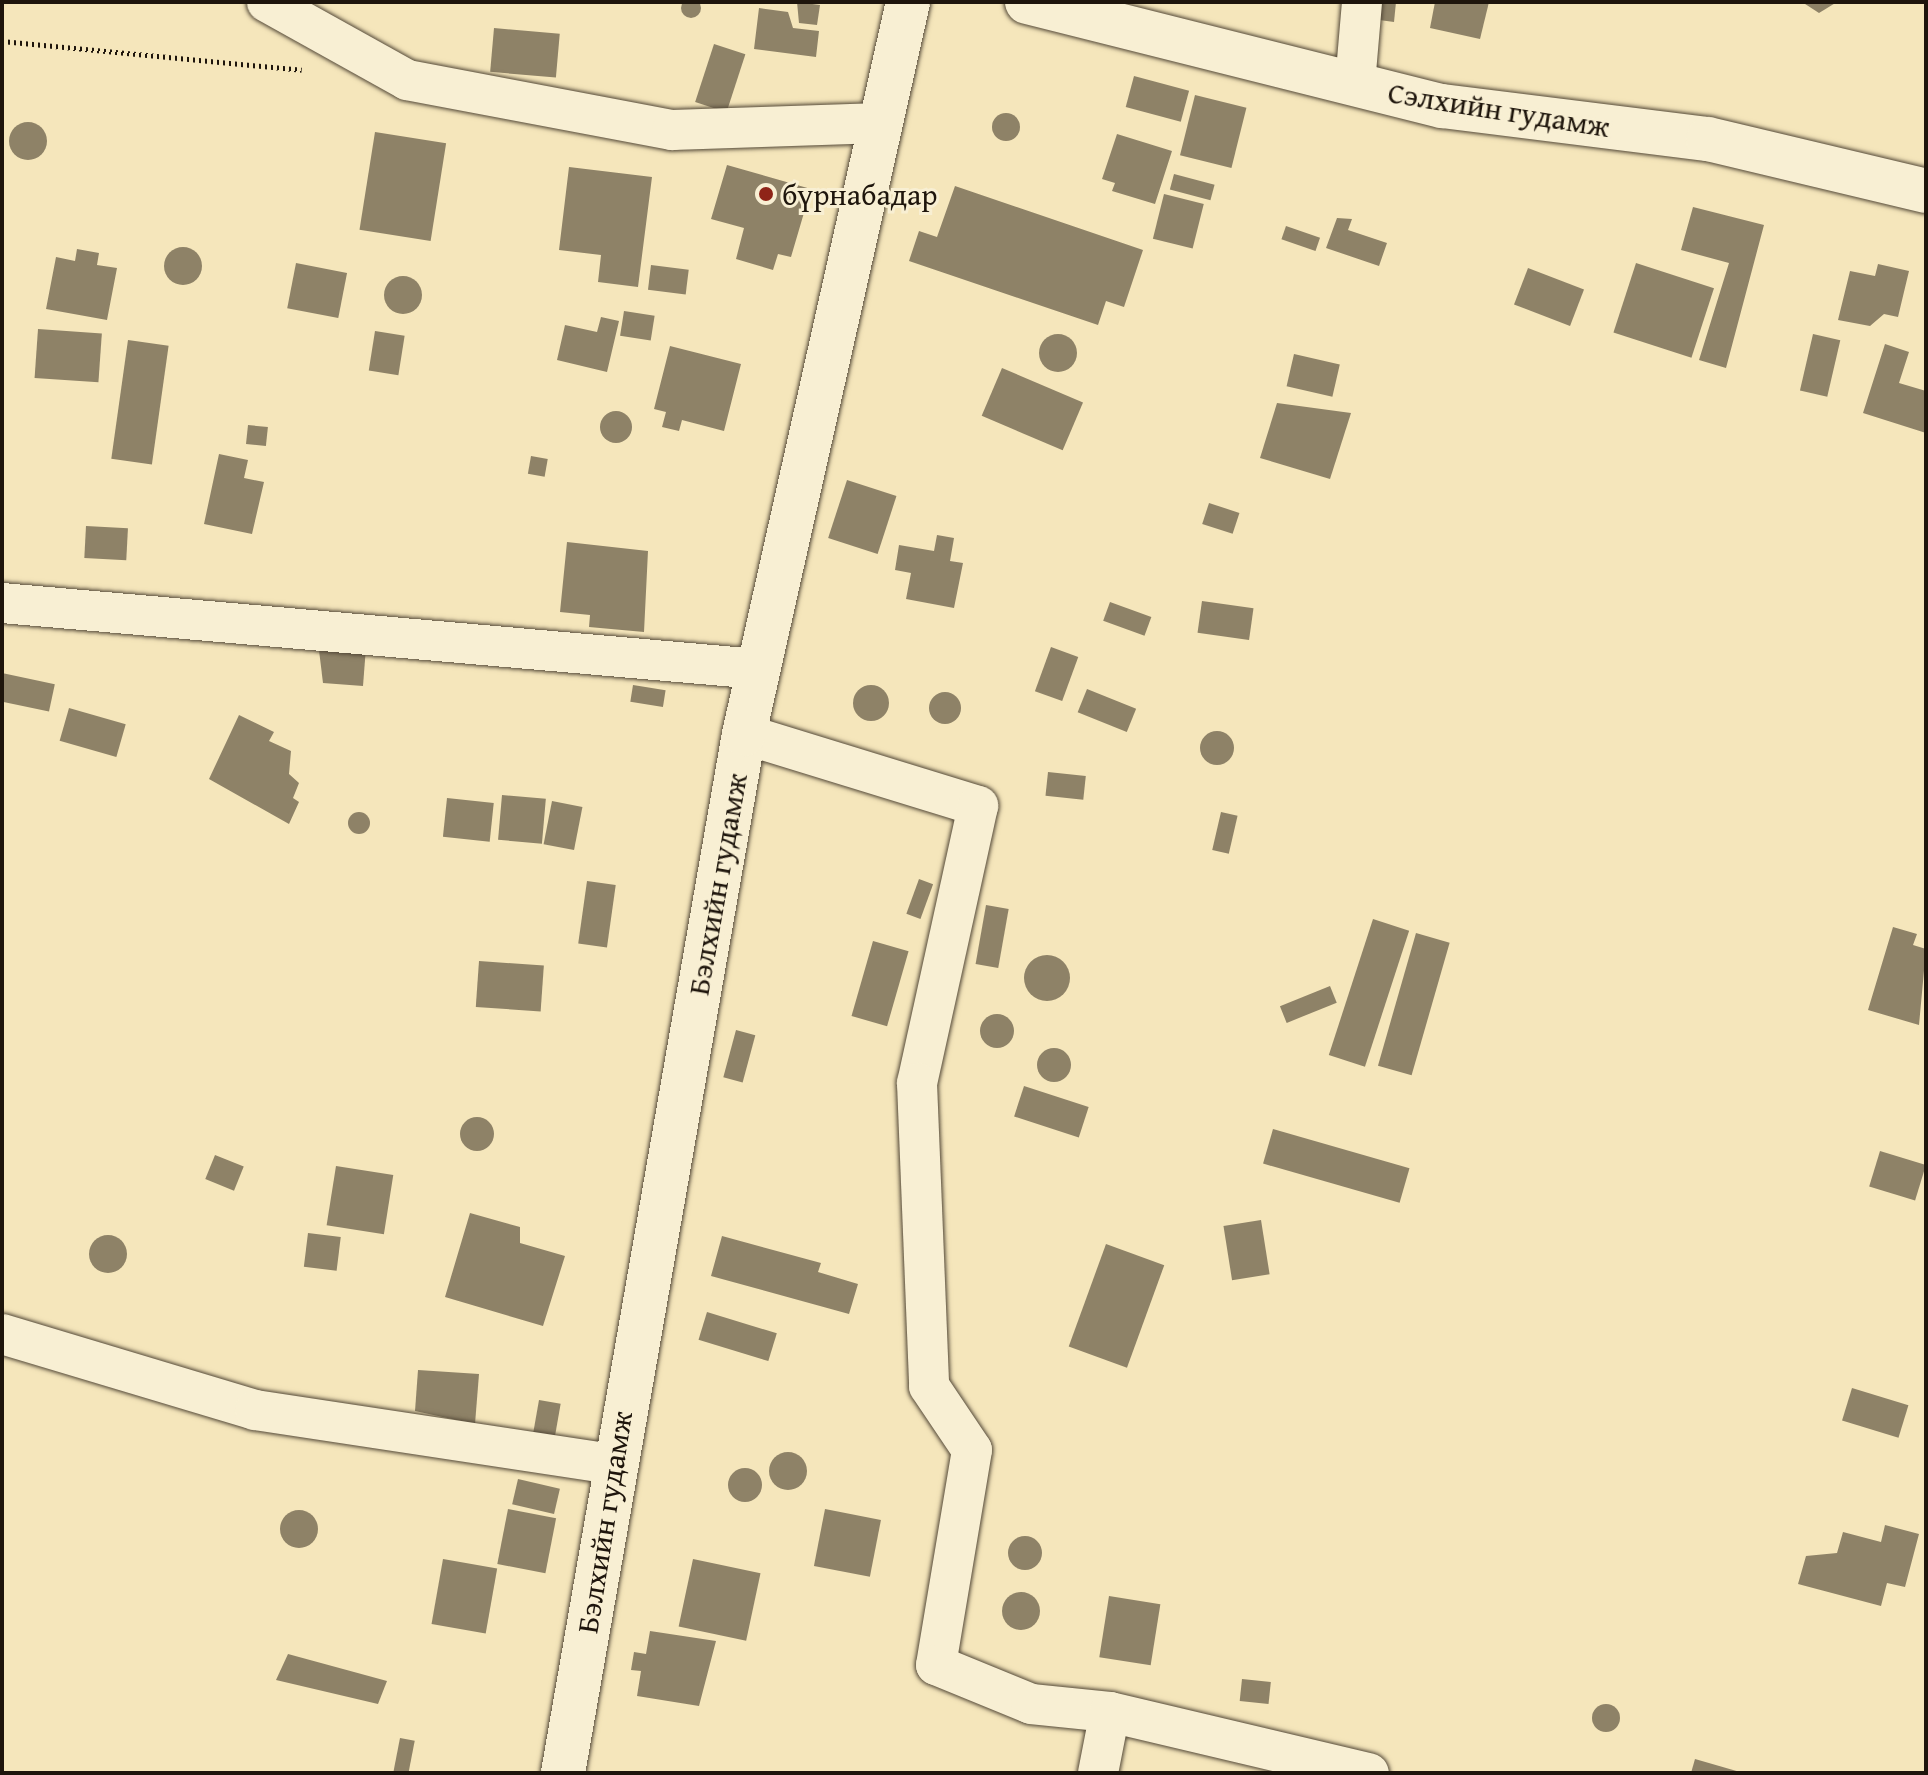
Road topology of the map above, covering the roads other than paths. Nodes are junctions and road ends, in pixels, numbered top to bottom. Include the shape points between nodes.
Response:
1 (267, 2) edge
2 (908, 2) edge
3 (1027, 2) edge
4 (1362, 2) edge
5 (1355, 84) junction
6 (881, 123) junction
7 (1926, 191) edge
8 (2, 603) edge
9 (758, 669) junction
10 (744, 734) junction
11 (2, 1334) edge
12 (612, 1464) junction
13 (1110, 1712) junction
14 (563, 1773) edge
15 (1098, 1773) edge
16 (1369, 1773) edge

1 - 6 street via 407,80 672,130
2 - 6 main road, Бэлхийн гудамж
3 - 5 main road, Сэлхийн гудамж
4 - 5 street
5 - 7 main road, Сэлхийн гудамж via 1442,106 1708,139
6 - 9 main road, Бэлхийн гудамж
8 - 9 street
9 - 10 main road, Бэлхийн гудамж
10 - 12 main road, Бэлхийн гудамж
10 - 13 street via 978,806 917,1083 929,1386 972,1450 936,1665 1031,1704
11 - 12 street via 255,1410
12 - 14 main road, Бэлхийн гудамж
13 - 15 street
13 - 16 street

